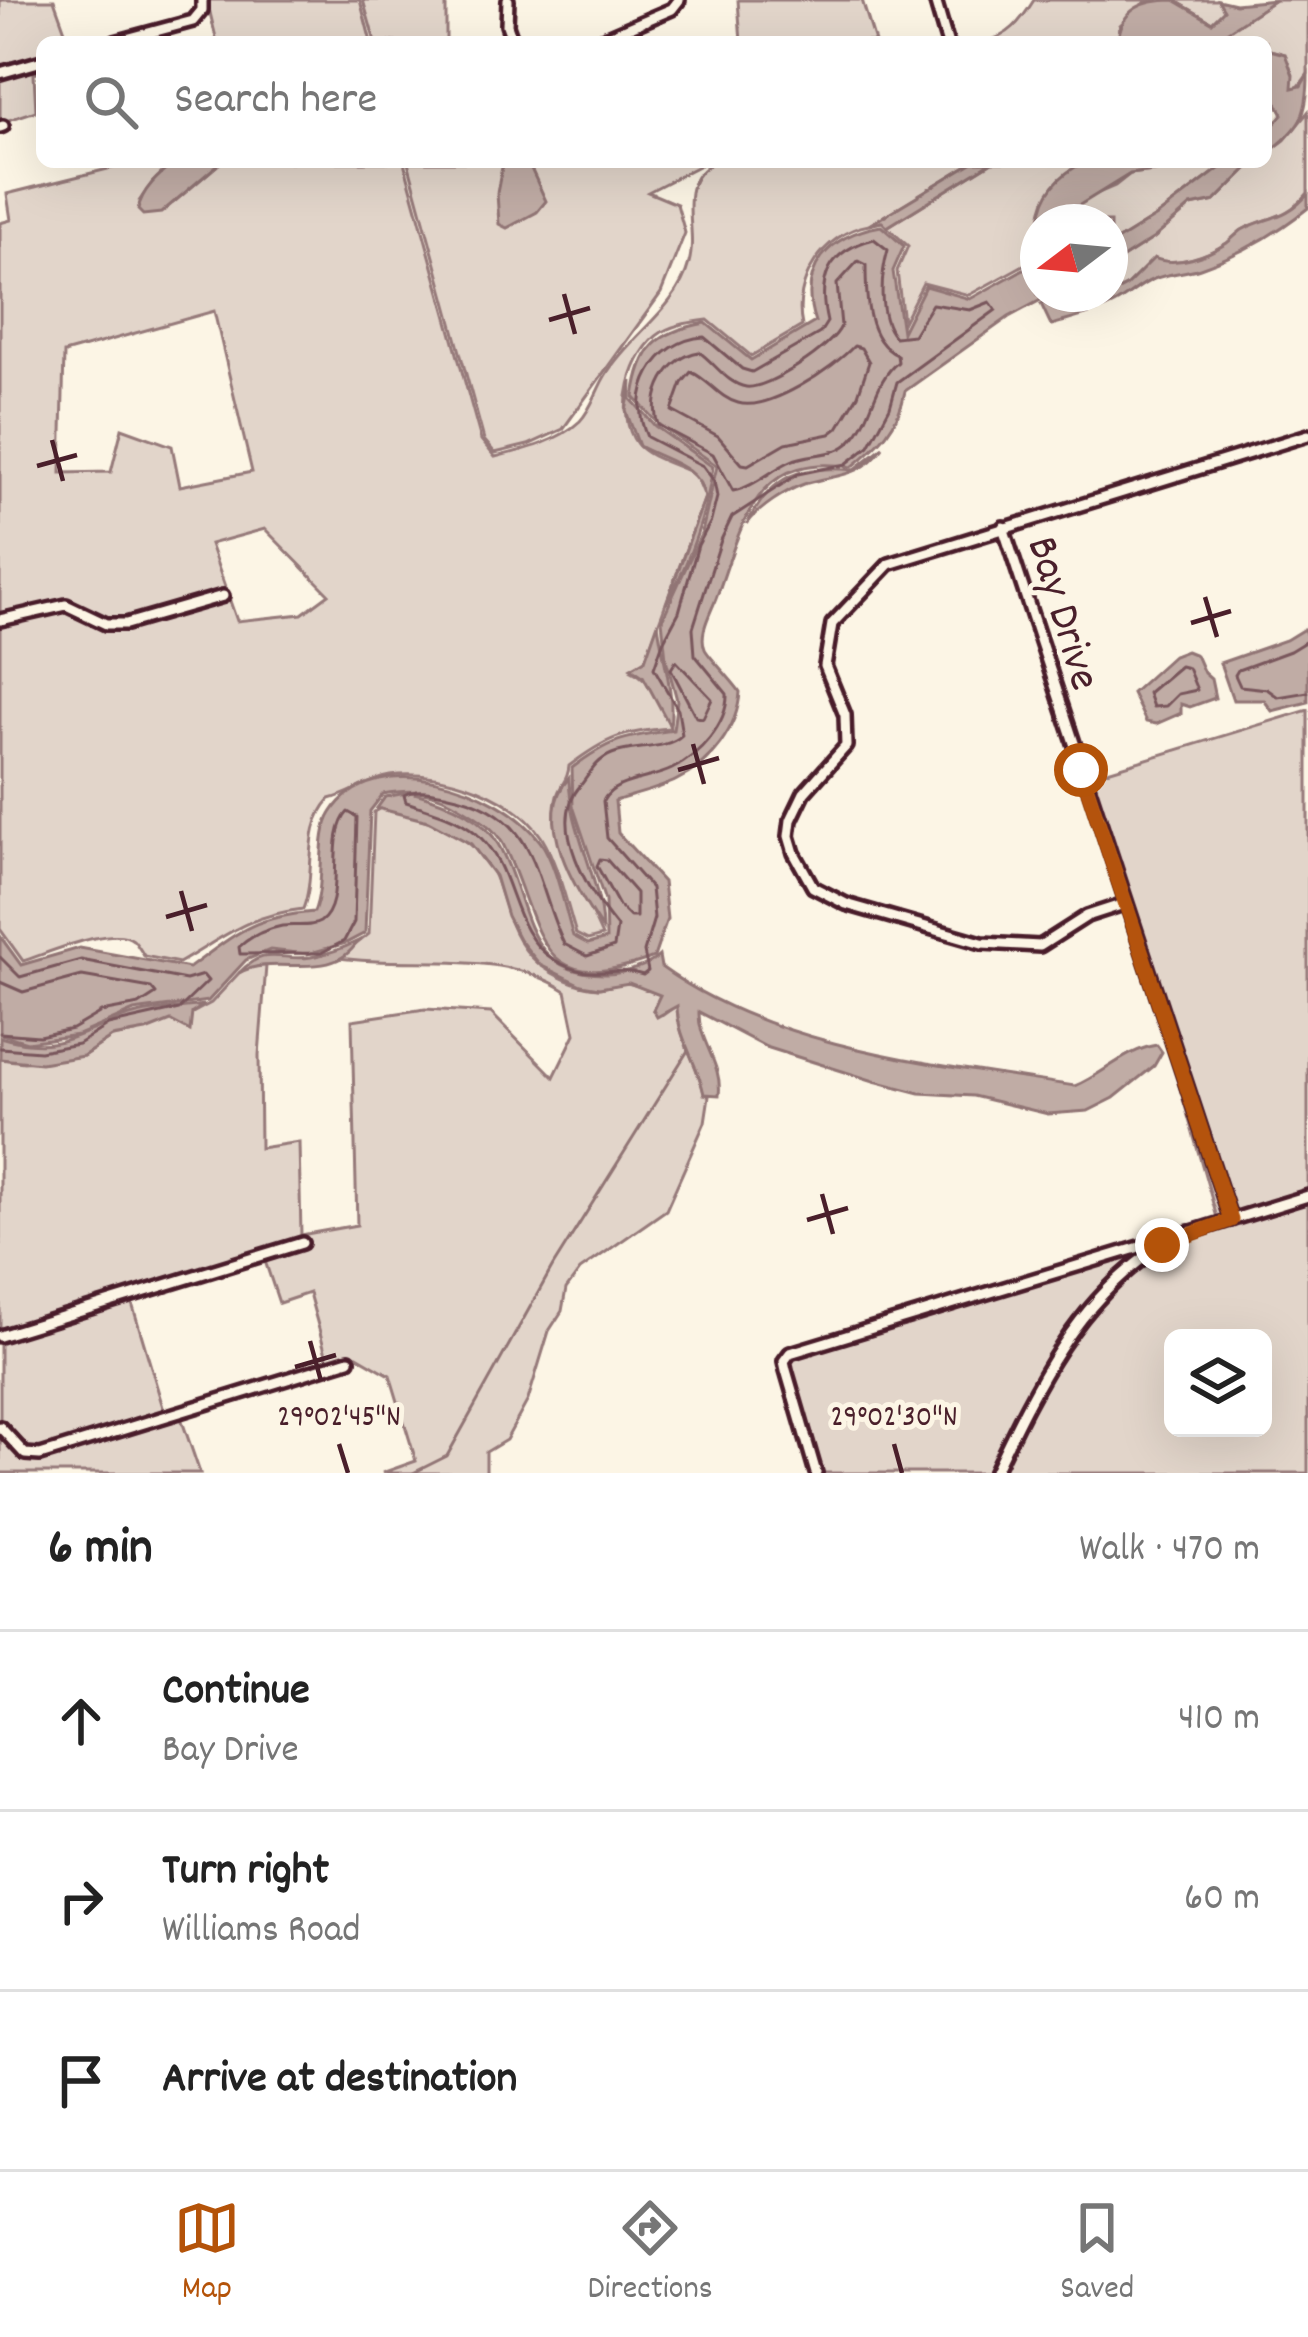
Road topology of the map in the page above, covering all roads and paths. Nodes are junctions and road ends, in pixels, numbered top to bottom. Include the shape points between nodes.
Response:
1 (202, 0) edge
2 (508, 0) edge
3 (679, 0) edge
4 (935, 0) edge
5 (136, 36) edge
6 (511, 36) edge
7 (609, 36) edge
8 (946, 36) edge
9 (36, 64) edge
10 (0, 73) edge
11 (1308, 435) edge
12 (1003, 527) junction
13 (223, 596) dead end
14 (0, 620) edge
15 (1124, 904) junction
16 (1308, 1196) edge
17 (1231, 1220) junction
18 (1190, 1232) junction
19 (302, 1243) dead end
20 (0, 1336) edge
21 (349, 1360) dead end
22 (0, 1427) edge
23 (816, 1473) edge
24 (994, 1473) edge

1 - 5 street via 197,19
2 - 6 street
3 - 7 street
4 - 8 street
9 - 10 street
11 - 12 street, Bay Drive
12 - 15 street, Bay Drive
12 - 15 street via 889,564 832,624 825,666 845,715 846,746 791,820 794,853 813,887 846,904 982,943 1040,946
13 - 14 street via 126,624 106,624 66,605
15 - 17 street, Bay Drive
16 - 17 street
17 - 18 street
18 - 23 street via 790,1353 784,1361
18 - 24 street via 1103,1289 1060,1344
19 - 20 street
21 - 22 street via 40,1455 25,1454

